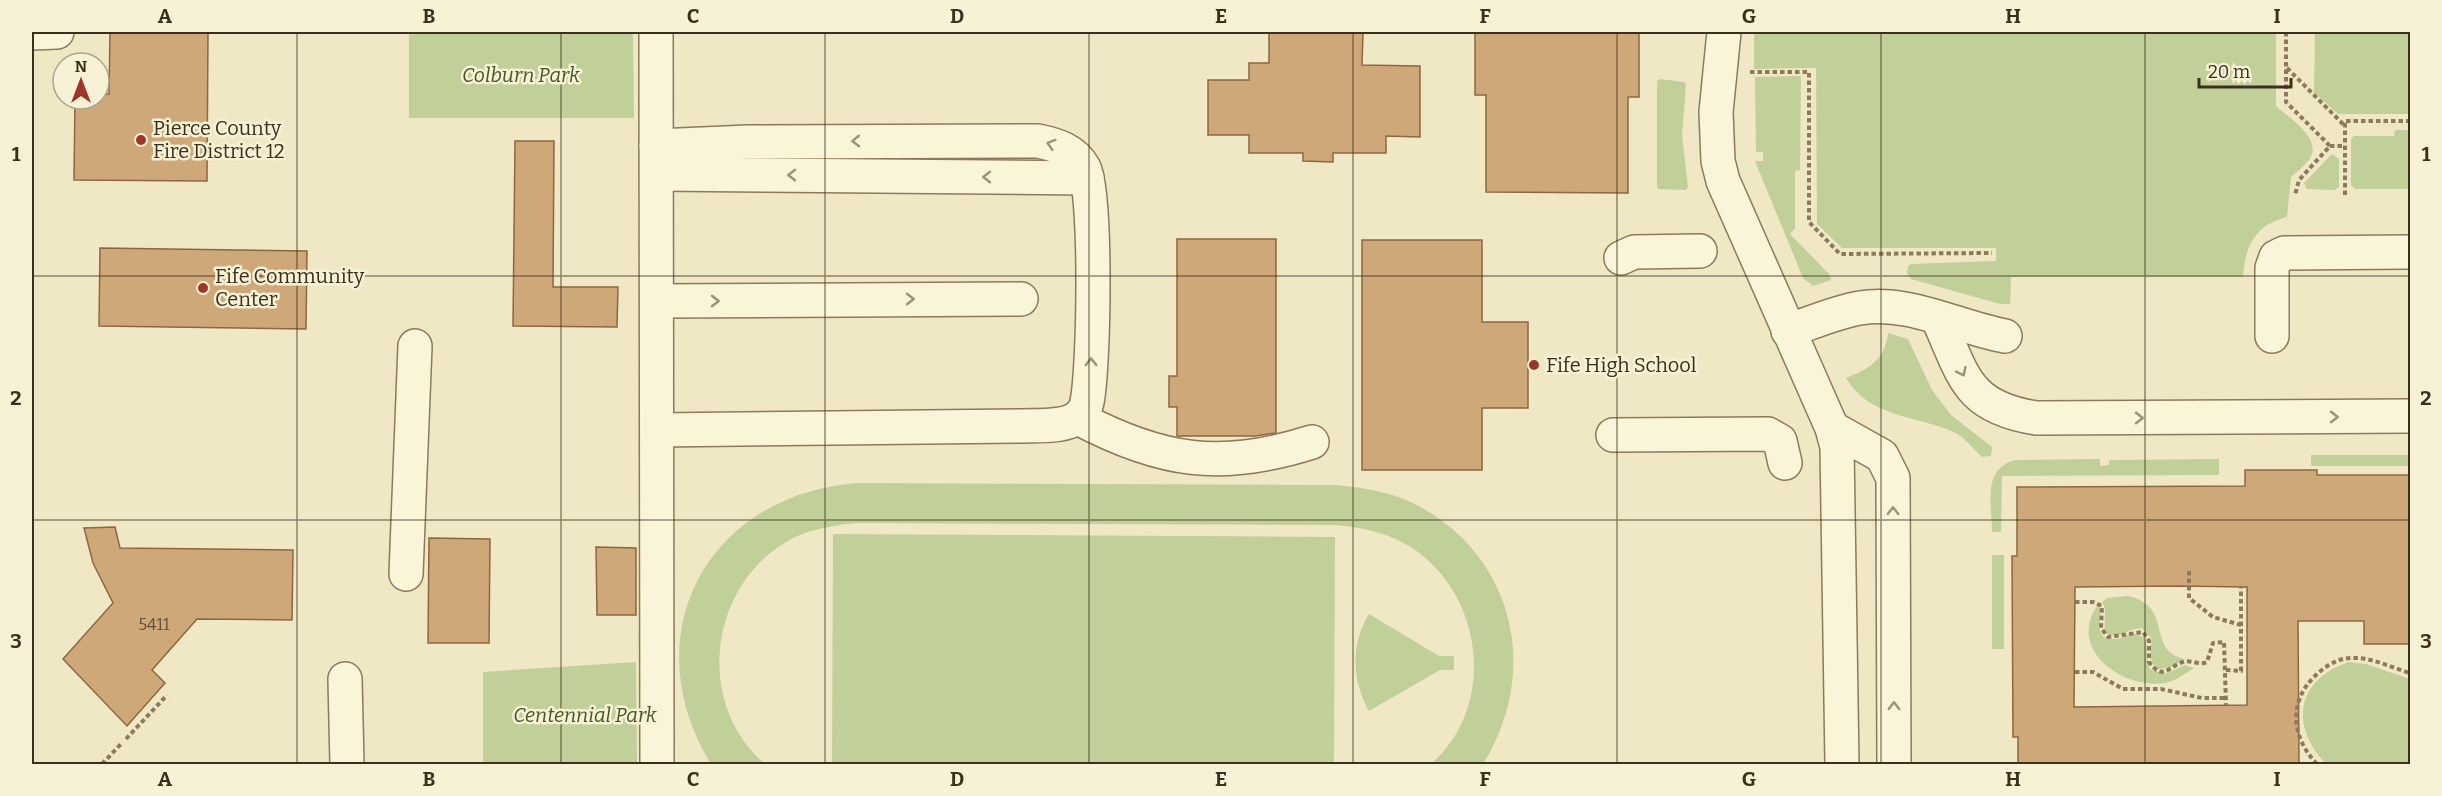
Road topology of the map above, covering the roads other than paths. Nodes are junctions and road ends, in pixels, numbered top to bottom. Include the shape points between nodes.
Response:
1 (57, 32) edge
2 (656, 32) edge
3 (1724, 32) edge
4 (32, 33) edge
5 (656, 160) junction
6 (1700, 251) dead end
7 (2410, 252) edge
8 (1621, 258) dead end
9 (1021, 299) dead end
10 (657, 301) junction
11 (1938, 319) junction
12 (1788, 331) junction
13 (2005, 336) dead end
14 (2272, 336) dead end
15 (415, 346) dead end
16 (2410, 416) edge
17 (1078, 418) junction
18 (1832, 428) junction
19 (657, 430) junction
20 (1613, 435) dead end
21 (1312, 442) dead end
22 (1785, 463) dead end
23 (406, 574) dead end
24 (345, 679) dead end
25 (347, 765) edge
26 (657, 765) edge
27 (1842, 765) edge
28 (1894, 765) edge

1 - 4 street
2 - 5 street
3 - 12 street via 1716,112 1718,161
5 - 10 street
17 -> 5 street via 1087,405 1090,376 1092,206 1087,178
6 - 8 street via 1634,252
7 - 14 street via 2284,253 2276,257 2272,268
10 -> 9 street
10 - 19 street
11 - 12 street via 1910,309 1875,306
11 - 13 street
11 -> 16 street via 1966,381 1989,403 2007,413 2036,418
12 - 18 street
15 - 23 street
17 - 19 street via 1020,426
17 - 21 street via 1134,445 1202,459 1258,457
18 - 27 street via 1837,447
28 -> 18 street via 1893,478 1882,456
19 - 26 street
20 - 22 street via 1767,434 1780,441
24 - 25 street

